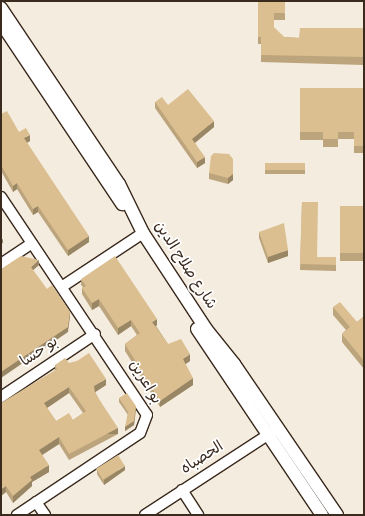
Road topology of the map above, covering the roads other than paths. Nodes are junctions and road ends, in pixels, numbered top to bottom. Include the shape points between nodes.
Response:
1 (1, 8) edge
2 (1, 23) edge
3 (1, 197) edge
4 (140, 235) junction
5 (32, 243) junction
6 (1, 264) edge
7 (63, 286) junction
8 (95, 334) junction
9 (1, 397) edge
10 (273, 431) junction
11 (182, 490) junction
12 (36, 502) junction
13 (17, 515) edge
14 (45, 515) edge
15 (145, 515) edge
16 (198, 515) edge
17 (322, 515) edge
18 (337, 515) edge

1 - 4 street, شارع صلاح الدين via 119,184
2 - 4 street, شارع صلاح الدين
3 - 5 street, بو اعرين
4 - 7 street
4 - 10 street, شارع صلاح الدين
5 - 6 street
5 - 7 street, بو اعرين
7 - 8 street, بو اعرين
8 - 9 street, بو حسا
8 - 12 street, بو اعرين via 145,408 147,422 140,433
10 - 11 street, الحصباه
10 - 17 street, شارع صلاح الدين
10 - 18 street, شارع صلاح الدين
11 - 15 street, الحصباه
11 - 16 street
12 - 13 street, بو اعرين
12 - 14 street

